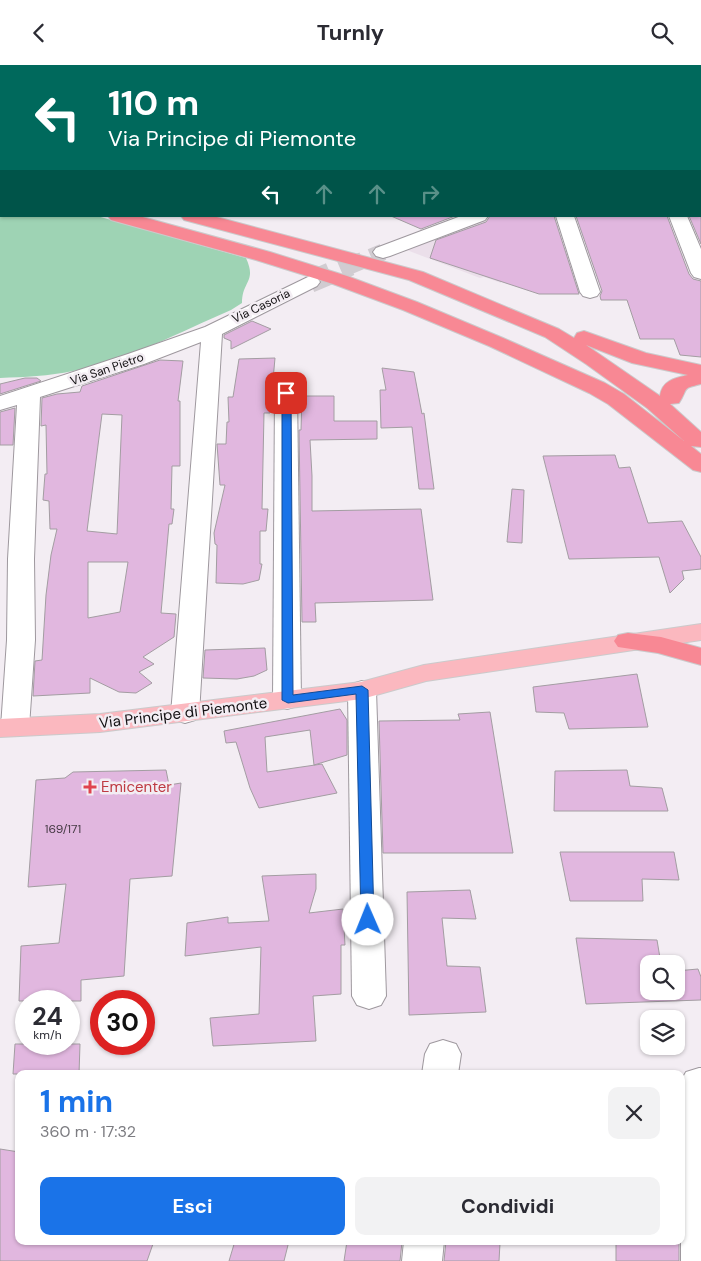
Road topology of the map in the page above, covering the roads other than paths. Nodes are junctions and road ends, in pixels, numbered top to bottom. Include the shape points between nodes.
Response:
1 (121, 217) edge
2 (194, 217) edge
3 (227, 217) edge
4 (250, 217) edge
5 (475, 217) edge
6 (565, 217) edge
7 (678, 217) edge
8 (291, 233) junction
9 (383, 252) tunnel mouth
10 (701, 273) edge
11 (310, 282) tunnel mouth
12 (590, 293) dead end
13 (212, 331) junction
14 (584, 337) junction
15 (701, 371) edge
16 (701, 378) edge
17 (286, 393) dead end
18 (29, 395) junction
19 (671, 399) junction
20 (0, 403) edge
21 (701, 424) edge
22 (701, 445) edge
23 (701, 465) edge
24 (10, 559) edge
25 (10, 641) edge
26 (697, 651) edge
27 (362, 690) junction
28 (288, 700) junction
29 (185, 714) junction
30 (8, 728) edge
31 (369, 996) dead end
32 (700, 1082) dead end
33 (424, 1245) edge
34 (422, 1261) edge
35 (701, 1261) edge

1 - 23 highway via 340,280 488,339 616,399
2 - 22 highway via 416,276 552,333 655,403
3 - 8 highway
4 - 8 highway
5 - 9 street
6 - 12 street
7 - 10 street
8 - 14 highway via 428,270 568,327
11 - 13 street, Via Casoria
13 - 18 street, Via San Pietro
13 - 29 street
14 - 15 highway via 632,356
14 - 19 highway
16 - 19 highway via 679,383 672,390
17 - 28 street
18 - 20 street, Via San Pietro
18 - 24 street
19 - 21 highway
24 - 25 street
25 - 30 street
26 - 27 main road, Via Principe di Piemonte via 628,641 424,673
27 - 28 main road, Via Principe di Piemonte
27 - 31 street
28 - 29 main road, Via Principe di Piemonte
29 - 30 main road, Via Principe di Piemonte
32 - 35 street
33 - 34 street

